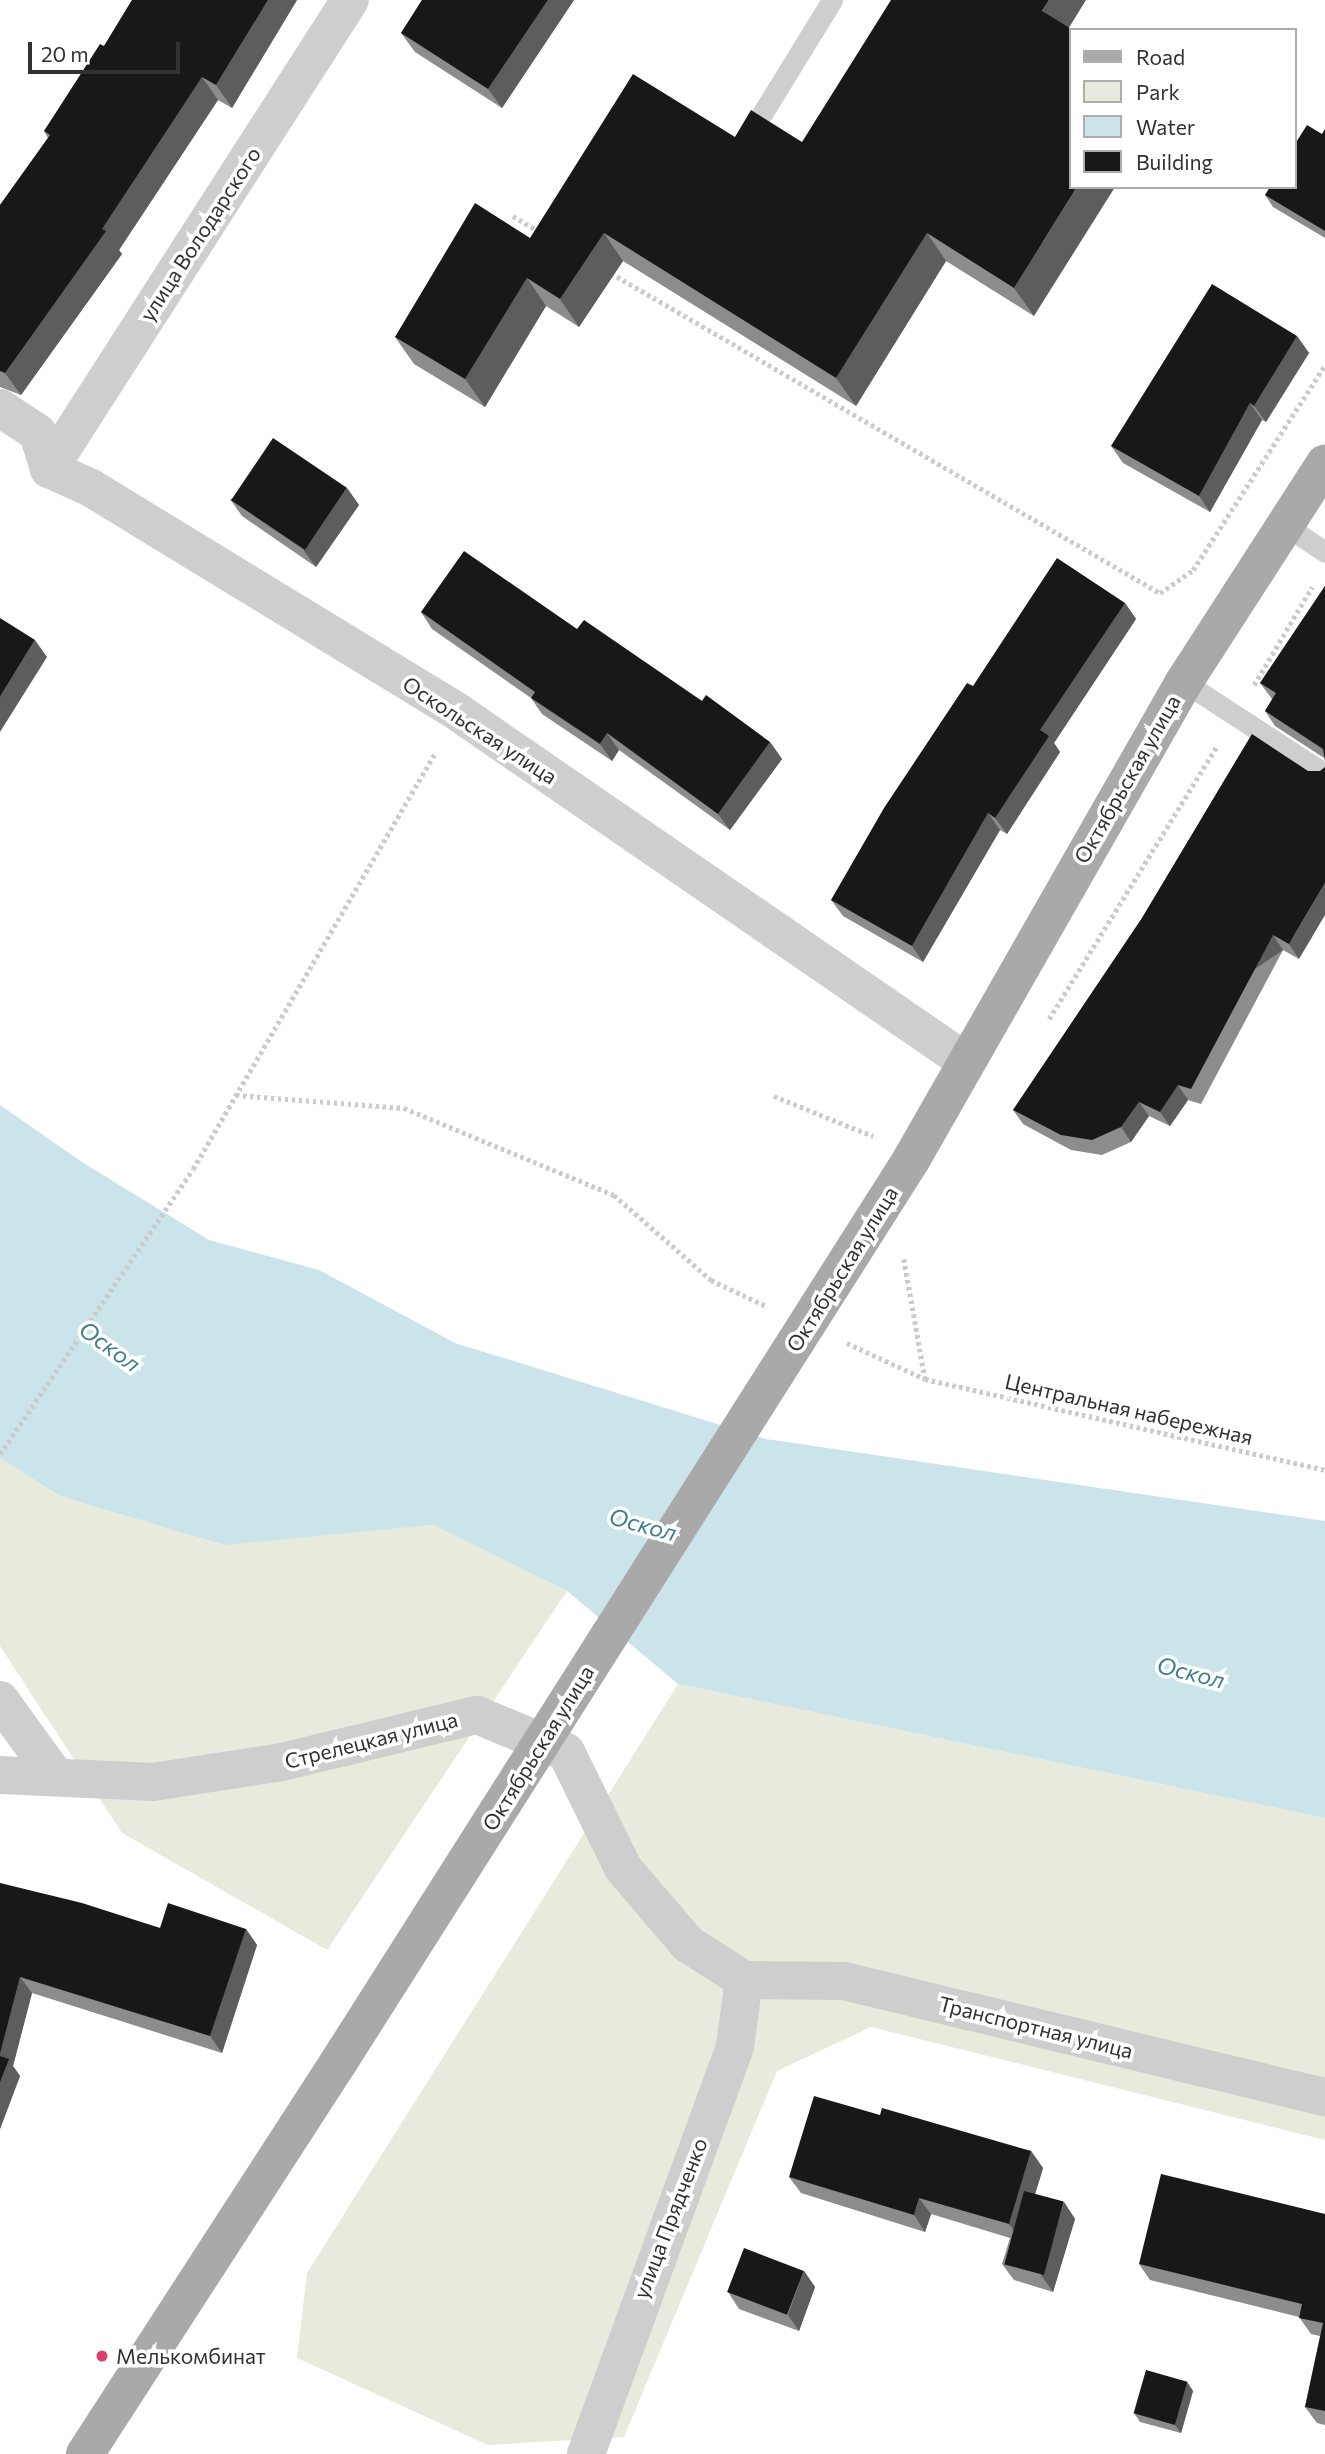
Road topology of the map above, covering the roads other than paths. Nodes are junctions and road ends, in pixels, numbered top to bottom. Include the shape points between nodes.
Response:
1 (350, 0) edge
2 (832, 0) edge
3 (762, 114) edge
4 (0, 408) edge
5 (1325, 463) edge
6 (49, 469) junction
7 (1285, 525) junction
8 (1325, 552) edge
9 (1184, 682) junction
10 (1325, 774) edge
11 (965, 1061) junction
12 (0, 1700) edge
13 (0, 1775) edge
14 (56, 1777) junction
15 (744, 1980) junction
16 (1325, 2097) edge
17 (85, 2454) edge
18 (586, 2454) edge

1 - 6 street, улица Володарского
2 - 3 lane
4 - 6 street via 38,433
5 - 7 main road, Октябрьская улица
6 - 11 street, Оскольская улица via 91,488 459,713
7 - 8 lane
7 - 9 main road, Октябрьская улица
9 - 10 lane
9 - 11 main road, Октябрьская улица
11 - 17 main road, Октябрьская улица, bridge via 911,1160
12 - 14 street
13 - 14 street, Стрелецкая улица
14 - 15 street, Стрелецкая улица via 153,1782 282,1762 477,1715 566,1752 624,1868 688,1944
15 - 16 street, Транспортная улица via 844,1981
15 - 18 street, улица Прядченко via 735,2046

